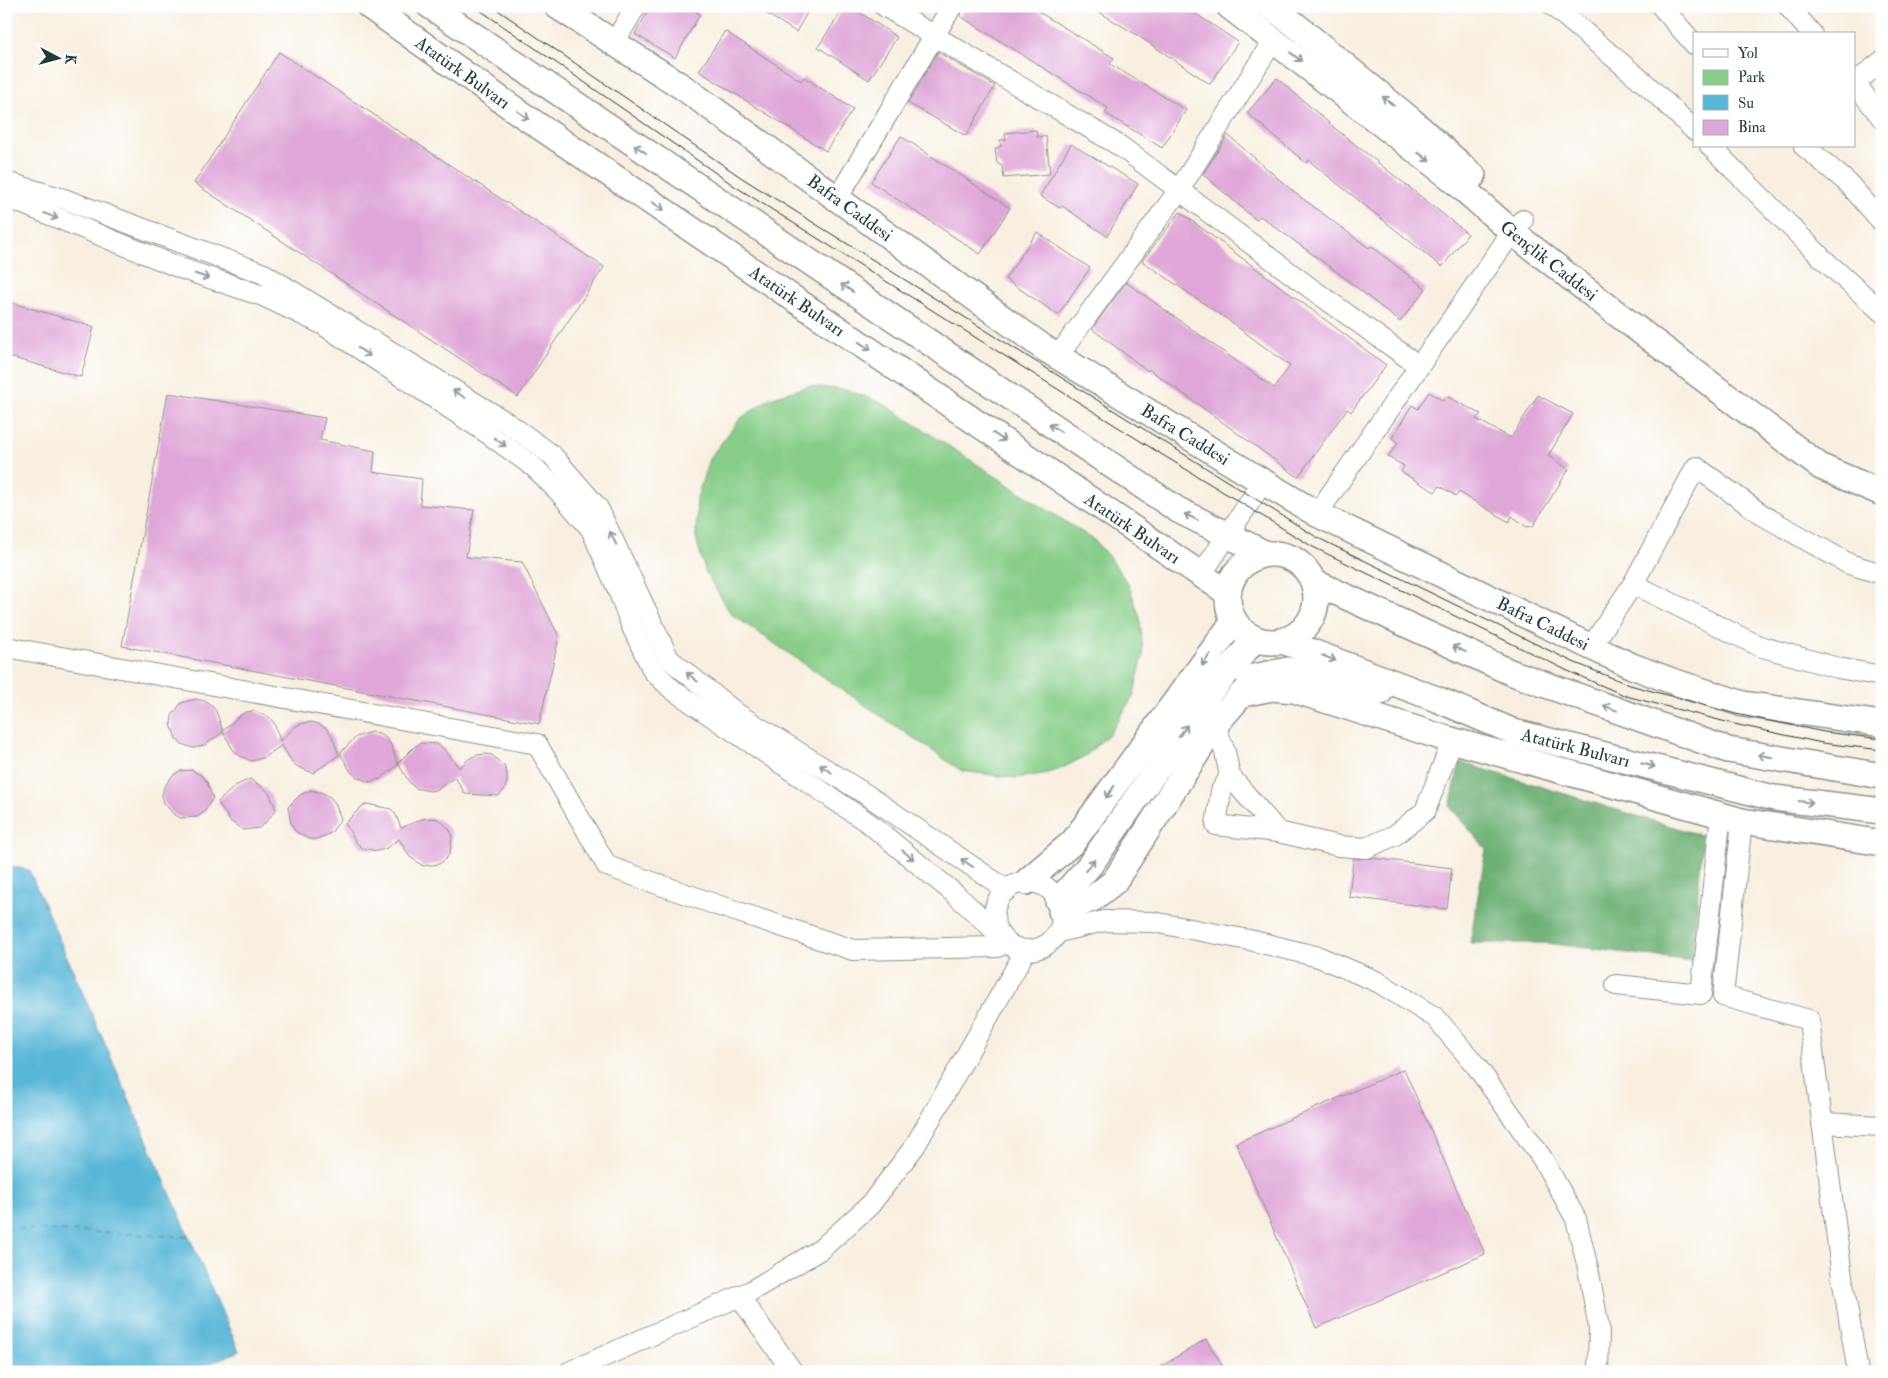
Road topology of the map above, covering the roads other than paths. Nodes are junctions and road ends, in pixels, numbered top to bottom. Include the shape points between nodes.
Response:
1 (369, 6) edge
2 (430, 6) edge
3 (557, 6) edge
4 (636, 6) edge
5 (884, 6) edge
6 (952, 6) edge
7 (1229, 6) edge
8 (1270, 6) edge
9 (1552, 6) edge
10 (1661, 6) edge
11 (1788, 6) edge
12 (1810, 32) edge
13 (934, 35) junction
14 (1274, 39) junction
15 (614, 43) junction
16 (1693, 43) edge
17 (1882, 61) edge
18 (1856, 82) edge
19 (1856, 84) edge
20 (1882, 118) edge
21 (1693, 129) edge
22 (1712, 148) edge
23 (1806, 148) edge
24 (6, 182) edge
25 (1180, 190) junction
26 (6, 197) edge
27 (838, 199) junction
28 (1882, 222) edge
29 (1517, 226) junction
30 (1882, 312) edge
31 (1058, 356) junction
32 (1419, 366) junction
33 (1263, 482) junction
34 (1882, 482) edge
35 (1882, 493) edge
36 (1317, 514) junction
37 (1229, 535) junction
38 (1266, 554) junction
39 (1882, 574) edge
40 (1202, 575) junction
41 (1314, 582) junction
42 (1633, 584) junction
43 (1228, 593) junction
44 (1234, 621) junction
45 (1255, 639) junction
46 (1283, 641) junction
47 (6, 647) edge
48 (1591, 647) junction
49 (1882, 676) edge
50 (1211, 691) junction
51 (1882, 724) edge
52 (1215, 725) junction
53 (1514, 732) junction
54 (1444, 738) junction
55 (1230, 776) junction
56 (1882, 776) edge
57 (1882, 811) edge
58 (1731, 817) junction
59 (1278, 832) junction
60 (1882, 843) edge
61 (1016, 886) junction
62 (1059, 915) junction
63 (1008, 942) junction
64 (1616, 985) dead end
65 (1700, 994) junction
66 (1723, 996) junction
67 (1822, 1123) junction
68 (1882, 1126) edge
69 (738, 1296) junction
70 (570, 1372) edge
71 (793, 1372) edge
72 (1598, 1372) edge
73 (1858, 1372) edge

1 -> 40 main road, Atatürk Bulvarı via 524,116
37 -> 2 main road, Atatürk Bulvarı via 1178,510
3 - 15 main road, Bafra Caddesi
4 - 15 street
5 - 13 street
6 - 13 street
7 - 14 main road, Gençlik Caddesi
29 -> 8 main road, Gençlik Caddesi via 1412,121
9 - 21 street via 1648,86
10 - 16 street
11 - 12 street
13 - 25 street via 1120,146
13 - 27 street
14 - 25 street
14 -> 29 main road, Gençlik Caddesi
15 - 27 main road, Bafra Caddesi via 684,88
17 - 18 street
19 - 20 street
22 - 30 street via 1816,252
23 - 28 street via 1848,183
61 -> 24 street via 739,715 669,659 598,508 552,455 506,422 264,274 64,199
25 - 31 street
25 - 32 street
26 -> 63 street via 183,269 263,296 322,324 534,467 591,529 652,671 673,690 870,824
27 - 31 main road, Bafra Caddesi
29 - 32 street
29 - 34 main road, Gençlik Caddesi via 1823,456
29 - 35 main road, Gençlik Caddesi via 1616,313 1820,467
31 - 33 main road, Bafra Caddesi
32 - 36 street
33 - 36 main road, Bafra Caddesi
33 - 37 street
36 - 48 main road, Bafra Caddesi
37 - 38 main road, Atatürk Bulvarı
37 - 40 street
38 - 41 main road, Atatürk Bulvarı via 1281,554 1295,560
38 - 43 main road via 1252,558 1240,567
39 - 42 street via 1849,564 1764,516 1696,467
40 - 43 main road, Atatürk Bulvarı
41 - 46 main road via 1316,597 1311,618 1296,635
56 -> 41 main road, Atatürk Bulvarı via 1728,750 1510,672
42 - 48 street
42 - 49 street via 1759,646 1838,668
43 - 44 main road
44 - 45 main road
44 -> 61 main road via 1073,842
45 - 46 main road, Atatürk Bulvarı
45 - 50 main road
46 -> 53 main road, Atatürk Bulvarı
47 - 63 street via 537,744 607,866 853,950 997,946
48 - 51 main road, Bafra Caddesi via 1656,675 1743,704
50 - 53 main road via 1249,678 1288,670 1364,688
62 -> 50 main road
52 - 54 main road via 1242,694 1272,688 1294,690
52 - 55 street
52 - 62 main road via 1114,882 1092,899
53 -> 57 main road, Atatürk Bulvarı via 1774,798
54 - 58 main road
54 - 59 street via 1449,749 1425,811 1395,835 1366,848 1339,846
55 - 59 street
55 - 59 street via 1221,791 1216,825
58 - 60 main road
58 - 65 street
58 - 66 street
61 - 62 street via 1036,883 1045,887 1053,893
61 - 63 street via 1000,898 994,917 996,927
62 - 63 street via 1052,941 1041,948 1029,950
62 - 72 street via 1104,921 1153,922 1319,957 1378,982 1436,1018 1477,1067 1542,1158 1576,1219 1598,1328
63 - 69 street via 1022,957 915,1146 870,1205 821,1249
64 - 65 street
65 - 66 street
66 - 67 street via 1809,1020
67 - 68 street
67 - 73 street
69 - 70 street
69 - 71 street

